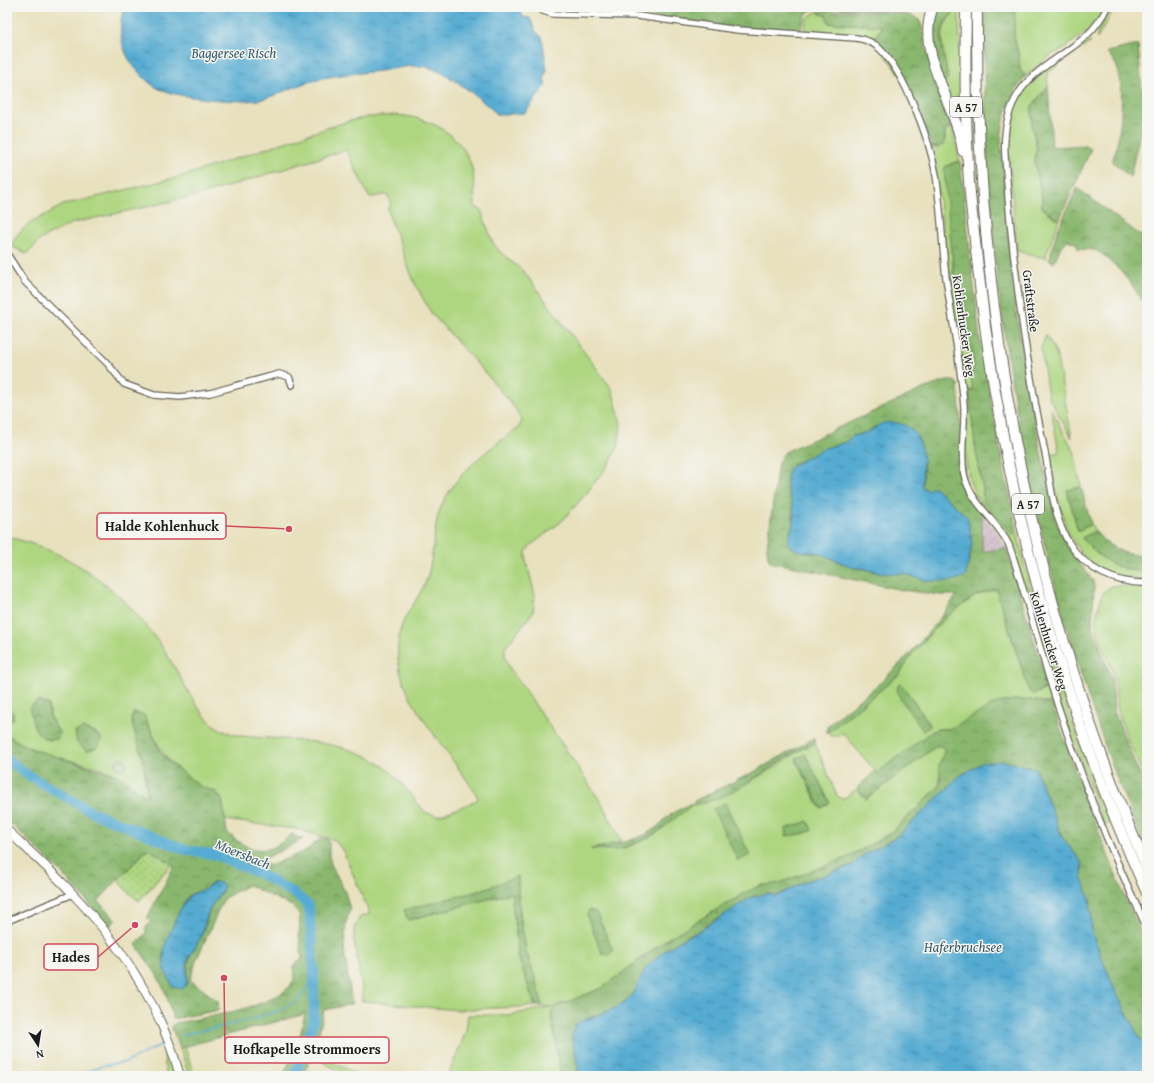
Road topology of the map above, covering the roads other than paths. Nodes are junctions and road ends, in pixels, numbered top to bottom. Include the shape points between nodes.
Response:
1 (539, 7) edge
2 (933, 7) edge
3 (966, 7) edge
4 (977, 7) edge
5 (1108, 7) edge
6 (971, 206) junction
7 (7, 254) edge
8 (292, 385) dead end
9 (1147, 583) edge
10 (7, 830) edge
11 (1147, 868) edge
12 (1147, 893) edge
13 (73, 894) junction
14 (7, 921) edge
15 (1147, 928) edge
16 (180, 1076) edge

1 - 15 street, Kohlenhucker Weg via 553,14 638,16 738,30 863,39 877,46 892,64 903,83 923,131 936,175 946,278 963,396 963,464 967,482 979,506 1008,545 1076,759 1125,881
2 - 6 highway via 929,21 931,53 960,136
3 - 6 highway, A 57
4 - 11 highway, A 57 via 978,125 984,224 998,339 1018,455 1049,589 1070,659 1107,768
5 - 9 street, Graftstraße via 1089,34 1035,73 1016,96 1006,128 1007,183 1026,349 1040,431 1062,528 1074,550 1095,570 1122,581
6 - 12 highway, A 57 via 984,315 1007,457 1038,585 1079,723 1115,819
7 - 8 street via 25,282 108,364 124,384 154,395 180,397 210,393 279,374 289,377
10 - 13 main road
13 - 14 street
13 - 16 main road via 126,959 148,996 163,1026

